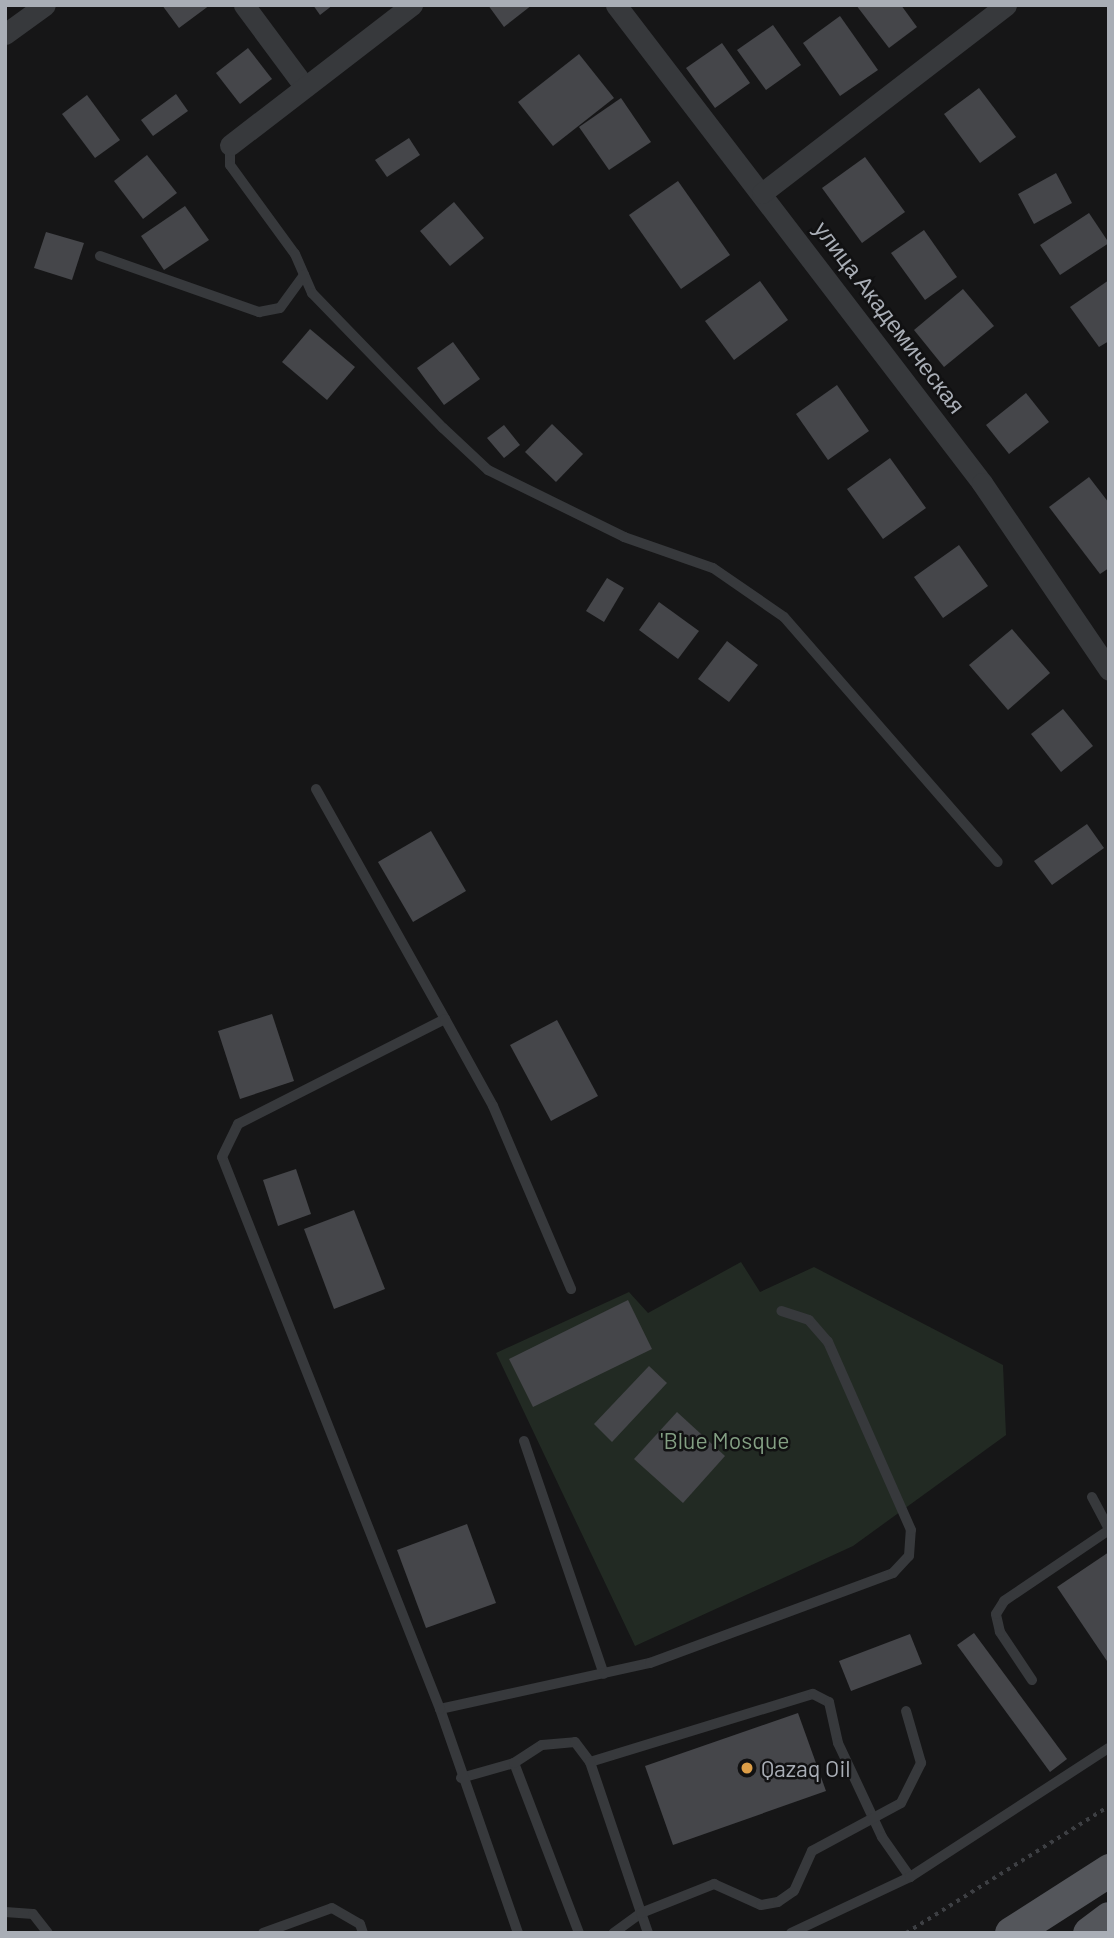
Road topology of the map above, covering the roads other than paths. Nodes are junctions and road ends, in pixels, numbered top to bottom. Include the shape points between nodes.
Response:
1 (45, 5) edge
2 (244, 5) edge
3 (412, 5) edge
4 (616, 5) edge
5 (1006, 5) edge
6 (5, 34) edge
7 (305, 87) junction
8 (230, 145) joint
9 (762, 192) junction
10 (100, 256) dead end
11 (304, 275) junction
12 (1109, 670) edge
13 (316, 789) dead end
14 (998, 862) dead end
15 (445, 1019) junction
16 (571, 1289) dead end
17 (781, 1311) dead end
18 (524, 1441) dead end
19 (1092, 1497) dead end
20 (1109, 1529) edge
21 (604, 1674) junction
22 (1032, 1680) dead end
23 (440, 1709) junction
24 (906, 1711) dead end
25 (1109, 1748) edge
26 (590, 1762) junction
27 (514, 1763) junction
28 (461, 1778) junction
29 (873, 1819) junction
30 (1109, 1870) edge
31 (910, 1877) junction
32 (5, 1912) edge
33 (641, 1913) junction
34 (1109, 1919) edge
35 (48, 1933) edge
36 (263, 1933) edge
37 (363, 1933) edge
38 (518, 1933) edge
39 (579, 1933) edge
40 (613, 1933) edge
41 (648, 1933) edge
42 (792, 1933) edge
43 (1011, 1933) edge
44 (1089, 1933) edge

1 - 6 street
2 - 7 street
3 - 7 street
4 - 9 street, улица Академическая
5 - 9 street
7 - 8 street
8 - 11 lane via 230,165
9 - 12 street, улица Академическая via 982,483
10 - 11 lane via 259,312 280,308
11 - 14 lane via 312,293 488,470 624,537 713,568 784,617
13 - 15 lane
15 - 16 lane via 493,1106
15 - 23 lane via 238,1124 222,1157
17 - 21 lane via 809,1320 828,1342 911,1530 909,1556 893,1573 650,1663
18 - 21 lane
19 - 20 lane
20 - 22 lane via 1004,1601 996,1614 1000,1632
21 - 23 lane
23 - 28 lane
24 - 29 lane via 921,1763 901,1803
25 - 31 lane
26 - 27 lane via 575,1742 542,1745
26 - 29 lane via 813,1694 830,1702 838,1743
26 - 33 lane
27 - 28 lane
27 - 39 lane
28 - 38 lane
29 - 31 lane
29 - 33 lane via 811,1851 794,1891 778,1902 761,1905 714,1884
30 - 43 main road
31 - 42 lane
32 - 35 lane via 33,1914
33 - 40 lane
33 - 41 lane
34 - 44 main road
36 - 37 lane via 331,1908 360,1924

